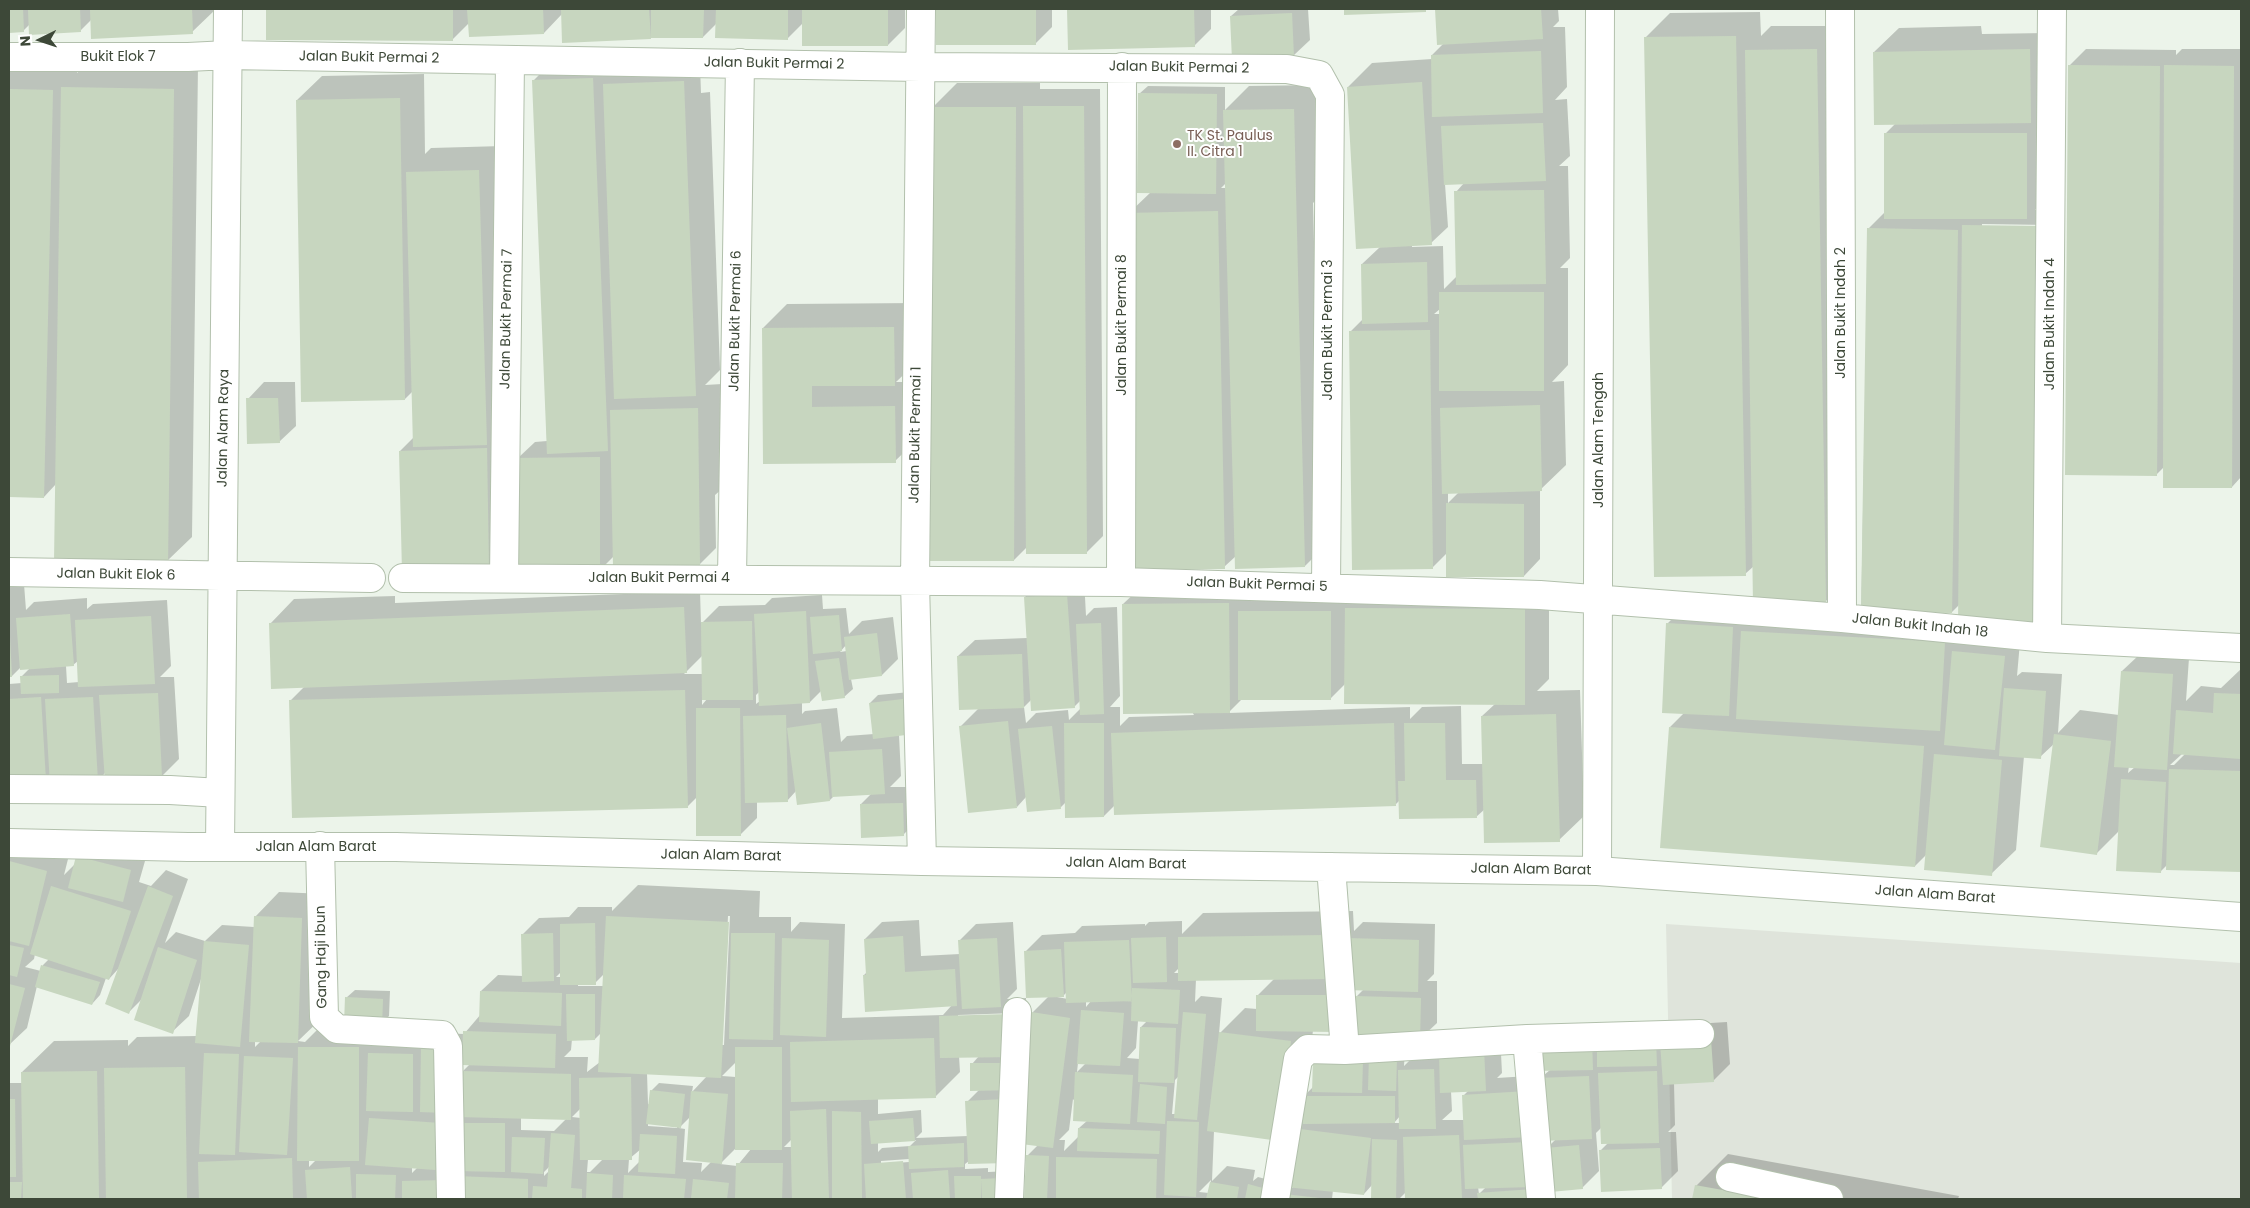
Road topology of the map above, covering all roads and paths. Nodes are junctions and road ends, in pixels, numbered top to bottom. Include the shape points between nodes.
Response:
1 (228, 9) edge
2 (921, 9) edge
3 (1600, 9) edge
4 (1840, 9) edge
5 (2052, 9) edge
6 (228, 55) junction
7 (9, 57) edge
8 (510, 61) junction
9 (740, 63) junction
10 (920, 67) junction
11 (1122, 67) junction
12 (1319, 75) joint
13 (9, 572) edge
14 (223, 576) junction
15 (371, 578) dead end
16 (403, 578) dead end
17 (504, 578) junction
18 (732, 578) junction
19 (915, 582) junction
20 (1121, 582) junction
21 (1326, 587) junction
22 (1599, 600) junction
23 (1842, 618) junction
24 (2047, 638) junction
25 (2241, 648) edge
26 (9, 789) edge
27 (220, 793) junction
28 (9, 843) edge
29 (320, 846) junction
30 (220, 847) junction
31 (922, 861) junction
32 (1331, 867) junction
33 (1597, 871) junction
34 (2241, 917) edge
35 (1017, 1012) dead end
36 (1700, 1034) dead end
37 (1527, 1040) junction
38 (1344, 1050) junction
39 (1730, 1177) dead end
40 (451, 1199) edge
41 (1009, 1199) edge
42 (1275, 1199) edge
43 (1541, 1199) edge
44 (1829, 1199) edge

1 - 6 street, Jalan Alam Raya
2 - 10 street, Jalan Bukit Permai 1
3 - 22 street, Jalan Alam Tengah
4 - 23 street, Jalan Bukit Indah 2
5 - 24 street, Jalan Bukit Indah 4
6 - 7 street, Bukit Elok 7
6 - 8 street, Jalan Bukit Permai 2
6 - 14 street, Jalan Alam Raya
8 - 9 street, Jalan Bukit Permai 2
8 - 17 street, Jalan Bukit Permai 7
9 - 10 street, Jalan Bukit Permai 2
9 - 18 street, Jalan Bukit Permai 6
10 - 11 street, Jalan Bukit Permai 2
10 - 19 street, Jalan Bukit Permai 1
11 - 12 street, Jalan Bukit Permai 2 via 1287,69
11 - 20 street, Jalan Bukit Permai 8
12 - 21 street, Jalan Bukit Permai 3 via 1330,95
13 - 14 street, Jalan Bukit Elok 6
14 - 15 street
14 - 27 street, Jalan Alam Raya
16 - 17 street, Jalan Bukit Permai 4
17 - 18 street, Jalan Bukit Permai 4
18 - 19 street, Jalan Bukit Permai 4
19 - 20 street, Jalan Bukit Permai 5
19 - 31 street, Jalan Bukit Permai 1
20 - 21 street, Jalan Bukit Permai 5
21 - 22 street, Jalan Bukit Permai 5
22 - 23 street, Jalan Bukit Indah 18
22 - 33 street, Jalan Alam Tengah
23 - 24 street, Jalan Bukit Indah 18
24 - 25 street, Jalan Bukit Indah 18
26 - 27 street
27 - 30 street, Jalan Alam Raya
28 - 30 street, Jalan Alam Barat
29 - 30 street, Jalan Alam Barat
29 - 31 street, Jalan Alam Barat
29 - 40 street, Gang Haji Ibun via 324,1017 337,1029 442,1034 448,1046
31 - 32 street, Jalan Alam Barat
32 - 33 street, Jalan Alam Barat
32 - 38 street
33 - 34 street, Jalan Alam Barat
35 - 41 street
36 - 37 street
37 - 38 street
37 - 43 street
38 - 42 street via 1308,1049 1298,1058
39 - 44 street

